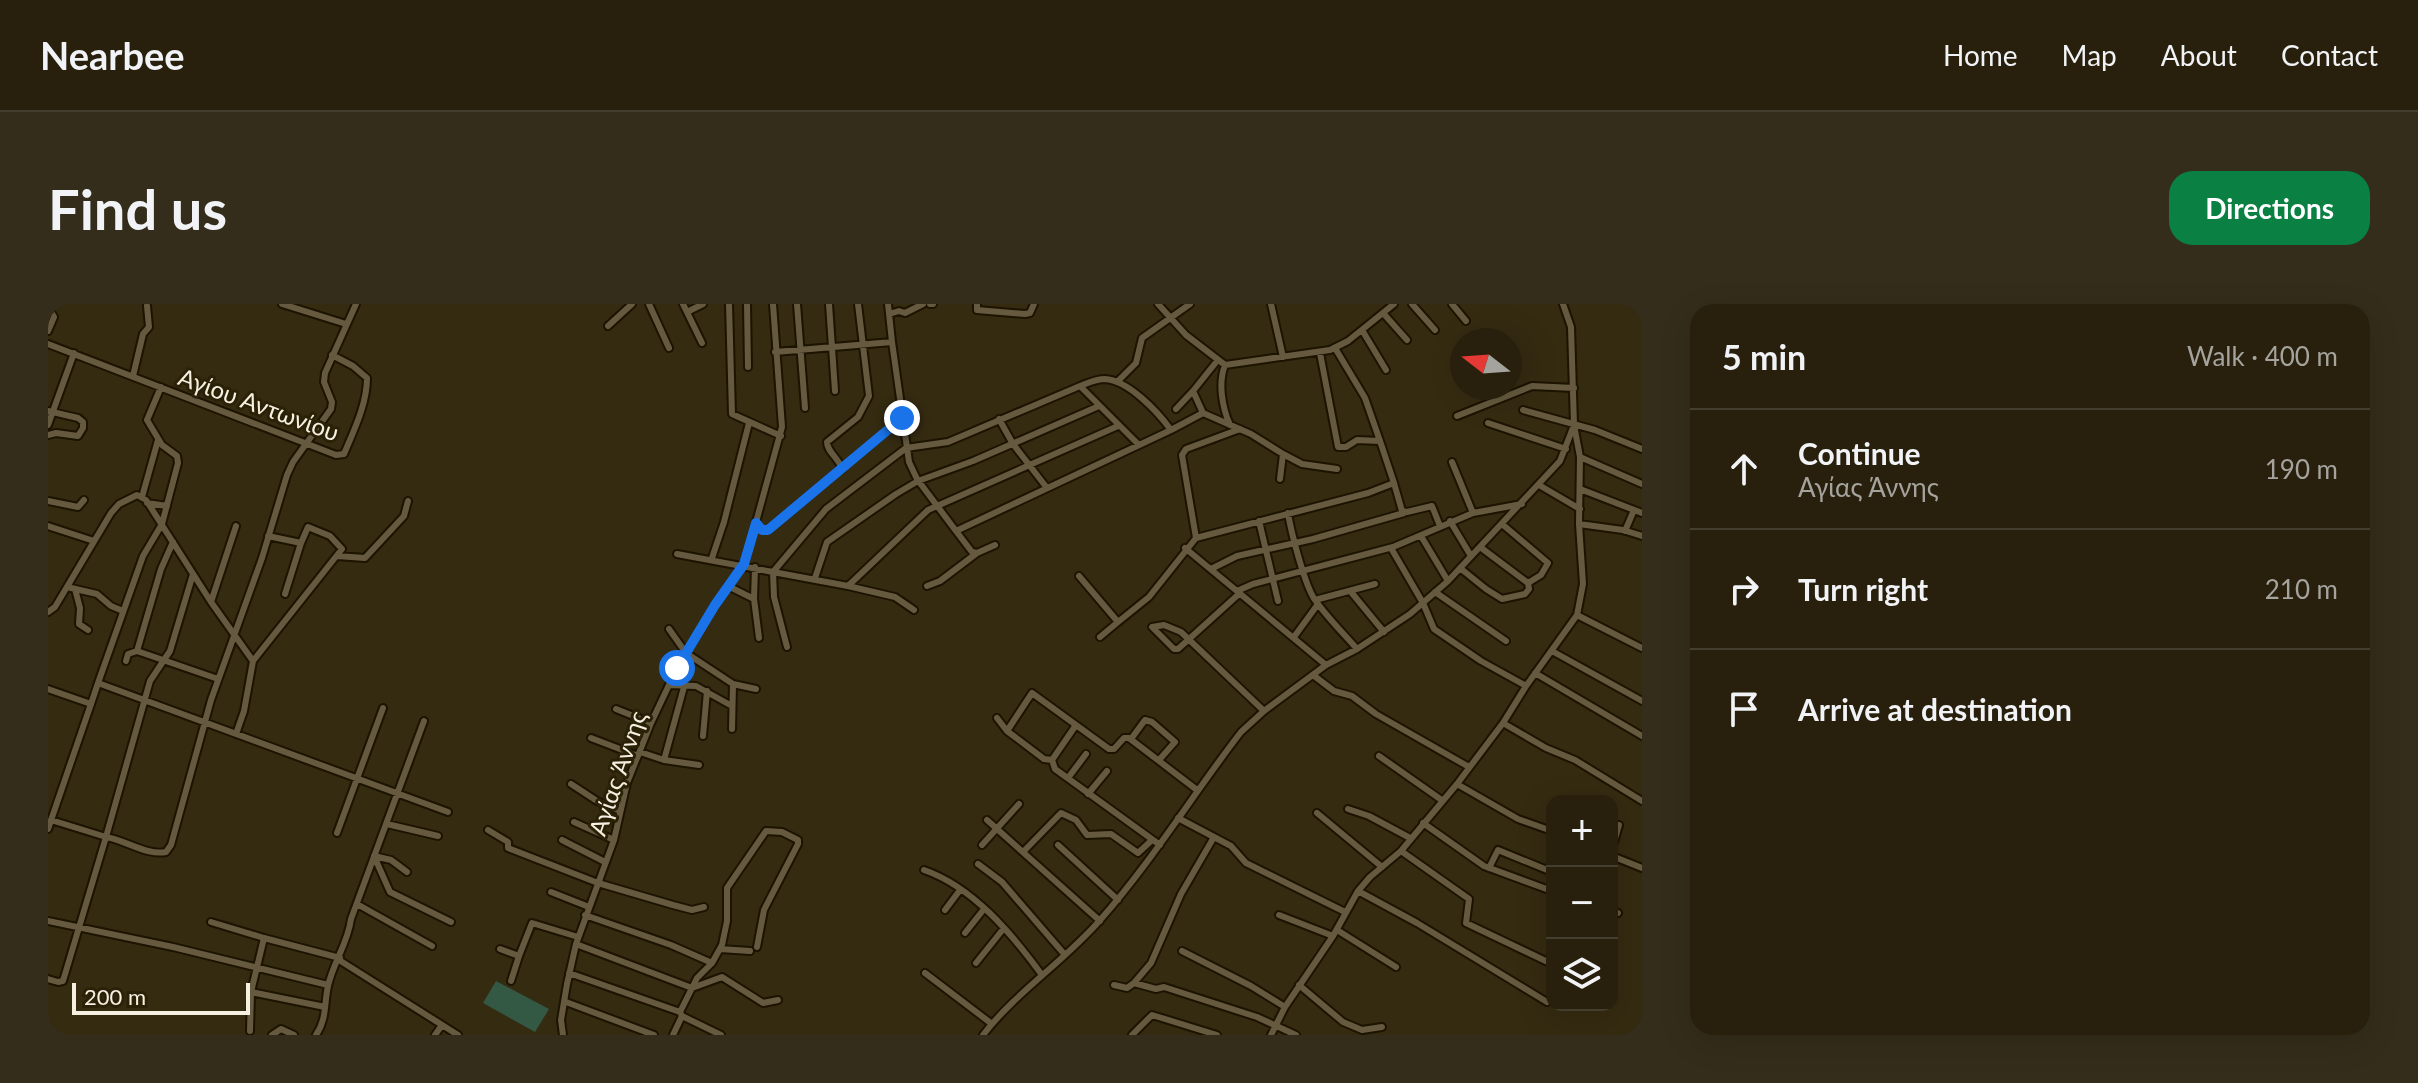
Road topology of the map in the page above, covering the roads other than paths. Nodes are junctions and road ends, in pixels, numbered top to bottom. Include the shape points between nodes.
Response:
1 (282, 304) edge
2 (356, 304) edge
3 (632, 304) edge
4 (649, 304) edge
5 (683, 304) edge
6 (703, 304) edge
7 (729, 304) edge
8 (747, 304) edge
9 (773, 304) edge
10 (797, 304) edge
11 (829, 304) edge
12 (858, 304) edge
13 (888, 304) edge
14 (923, 304) edge
15 (977, 304) edge
16 (1034, 304) edge
17 (1158, 304) edge
18 (1190, 304) edge
19 (1271, 304) edge
20 (1394, 304) edge
21 (1412, 304) edge
22 (1452, 304) edge
23 (1563, 304) edge
24 (147, 306) edge
25 (48, 307) edge
26 (687, 312) junction
27 (1383, 313) junction
28 (889, 314) junction
29 (1171, 319) junction
30 (1466, 321) dead end
31 (346, 324) junction
32 (608, 326) dead end
33 (1362, 330) junction
34 (1435, 330) dead end
35 (48, 331) edge
36 (1407, 340) dead end
37 (892, 342) junction
38 (702, 343) dead end
39 (48, 344) edge
40 (864, 345) junction
41 (669, 348) dead end
42 (831, 348) junction
43 (1335, 348) junction
44 (800, 350) junction
45 (775, 352) junction
46 (74, 353) junction
47 (1320, 353) junction
48 (332, 355) junction
49 (1283, 357) junction
50 (1217, 361) junction
51 (1225, 365) junction
52 (748, 367) dead end
53 (1386, 370) dead end
54 (133, 376) junction
55 (1118, 381) junction
56 (1080, 386) junction
57 (161, 387) junction
58 (1574, 388) junction
59 (835, 391) dead end
60 (1193, 391) junction
61 (1099, 406) junction
62 (805, 408) dead end
63 (1176, 409) dead end
64 (1523, 410) dead end
65 (50, 411) edge
66 (1203, 413) junction
67 (1457, 416) dead end
68 (902, 418) junction
69 (999, 419) junction
70 (749, 423) junction
71 (1488, 423) dead end
72 (48, 425) edge
73 (1230, 425) junction
74 (1574, 425) junction
75 (1118, 426) junction
76 (1240, 429) junction
77 (1171, 430) junction
78 (48, 435) edge
79 (781, 436) junction
80 (158, 440) junction
81 (1380, 441) junction
82 (1013, 444) junction
83 (307, 445) junction
84 (1139, 445) junction
85 (906, 448) junction
86 (1566, 449) junction
87 (1642, 449) edge
88 (1283, 454) junction
89 (1580, 457) junction
90 (1452, 462) dead end
91 (1030, 465) junction
92 (842, 469) junction
93 (1337, 469) dead end
94 (1280, 479) dead end
95 (918, 481) junction
96 (1394, 483) junction
97 (1642, 484) edge
98 (1539, 485) junction
99 (1047, 488) junction
100 (1580, 489) junction
101 (84, 500) dead end
102 (145, 500) junction
103 (48, 501) edge
104 (408, 501) dead end
105 (1522, 504) junction
106 (167, 506) junction
107 (936, 506) junction
108 (1580, 509) junction
109 (1634, 510) junction
110 (1288, 513) junction
111 (1404, 513) junction
112 (1473, 513) junction
113 (1642, 513) edge
114 (1259, 521) junction
115 (1450, 521) junction
116 (756, 523) junction
117 (162, 524) junction
118 (1502, 524) junction
119 (1579, 524) junction
120 (48, 526) edge
121 (236, 526) dead end
122 (1440, 526) junction
123 (956, 531) junction
124 (1625, 531) junction
125 (268, 536) junction
126 (1421, 536) junction
127 (1642, 536) edge
128 (1196, 538) junction
129 (94, 541) junction
130 (173, 542) junction
131 (301, 543) junction
132 (1294, 543) junction
133 (995, 545) dead end
134 (1480, 547) junction
135 (1185, 548) junction
136 (1391, 548) junction
137 (1266, 549) junction
138 (977, 553) junction
139 (677, 554) dead end
140 (337, 556) junction
141 (1471, 556) junction
142 (712, 558) junction
143 (744, 564) junction
144 (755, 567) junction
145 (1460, 568) junction
146 (1211, 569) junction
147 (1305, 571) junction
148 (773, 572) junction
149 (193, 573) junction
150 (1079, 576) dead end
151 (815, 578) junction
152 (1274, 579) junction
153 (1448, 581) junction
154 (1528, 583) junction
155 (1375, 584) dead end
156 (728, 586) junction
157 (848, 586) junction
158 (927, 586) dead end
159 (67, 587) junction
160 (75, 589) junction
161 (1238, 592) junction
162 (1351, 592) junction
163 (1435, 592) junction
164 (285, 594) dead end
165 (754, 599) junction
166 (1278, 601) dead end
167 (211, 602) junction
168 (1316, 602) junction
169 (1423, 603) junction
170 (914, 610) dead end
171 (123, 611) junction
172 (48, 612) edge
173 (1577, 615) junction
174 (1118, 622) junction
175 (669, 629) dead end
176 (88, 630) dead end
177 (1384, 632) junction
178 (234, 637) junction
179 (1100, 637) dead end
180 (1294, 637) junction
181 (759, 638) dead end
182 (1189, 640) junction
183 (1506, 641) dead end
184 (787, 647) dead end
185 (1642, 648) edge
186 (1357, 649) junction
187 (137, 651) junction
188 (1552, 651) junction
189 (686, 653) junction
190 (126, 661) dead end
191 (163, 661) junction
192 (253, 661) junction
193 (1326, 665) junction
194 (1535, 673) junction
195 (1313, 675) junction
196 (218, 679) junction
197 (98, 683) junction
198 (733, 684) junction
199 (669, 685) junction
200 (1526, 686) junction
201 (684, 687) junction
202 (48, 689) edge
203 (756, 689) dead end
204 (707, 691) junction
205 (1642, 701) edge
206 (145, 703) junction
207 (91, 704) junction
208 (732, 706) junction
209 (383, 708) dead end
210 (616, 709) dead end
211 (1264, 711) junction
212 (997, 718) dead end
213 (424, 721) dead end
214 (206, 722) junction
215 (651, 723) junction
216 (1503, 723) junction
217 (1076, 725) junction
218 (732, 729) dead end
219 (1007, 731) junction
220 (236, 734) junction
221 (703, 736) dead end
222 (1642, 736) edge
223 (591, 738) dead end
224 (1131, 739) junction
225 (639, 754) junction
226 (1086, 754) dead end
227 (1379, 756) dead end
228 (664, 760) junction
229 (1052, 760) junction
230 (1159, 760) junction
231 (699, 765) dead end
232 (1469, 767) junction
233 (1107, 771) dead end
234 (357, 778) junction
235 (1068, 778) junction
236 (571, 784) dead end
237 (1457, 784) junction
238 (1197, 790) junction
239 (396, 793) junction
240 (1088, 794) junction
241 (1443, 801) junction
242 (1642, 801) edge
243 (1019, 804) dead end
244 (1348, 809) dead end
245 (620, 811) junction
246 (448, 812) dead end
247 (1317, 813) dead end
248 (1178, 818) junction
249 (51, 820) junction
250 (987, 820) dead end
251 (574, 822) dead end
252 (1423, 823) junction
253 (387, 824) junction
254 (1619, 825) dead end
255 (1618, 828) edge
256 (48, 829) edge
257 (997, 829) junction
258 (1546, 829) edge
259 (488, 830) dead end
260 (337, 833) dead end
261 (438, 836) dead end
262 (106, 837) junction
263 (1214, 837) junction
264 (1410, 838) junction
265 (562, 840) dead end
266 (614, 840) junction
267 (1152, 840) junction
268 (982, 845) dead end
269 (1058, 845) dead end
270 (1160, 845) junction
271 (1401, 851) junction
272 (1023, 852) junction
273 (374, 856) junction
274 (1618, 858) edge
275 (605, 862) junction
276 (978, 864) dead end
277 (1382, 867) junction
278 (1489, 868) junction
279 (1642, 868) edge
280 (924, 870) dead end
281 (1546, 870) edge
282 (407, 872) dead end
283 (598, 883) junction
284 (1546, 889) edge
285 (960, 890) junction
286 (1358, 891) junction
287 (551, 892) dead end
288 (1118, 900) junction
289 (357, 904) junction
290 (589, 907) junction
291 (704, 907) dead end
292 (984, 909) junction
293 (945, 910) dead end
294 (1345, 912) junction
295 (585, 915) junction
296 (1279, 915) dead end
297 (48, 921) edge
298 (1100, 921) junction
299 (211, 922) dead end
300 (451, 922) dead end
301 (79, 928) junction
302 (1004, 928) junction
303 (965, 933) dead end
304 (1335, 933) junction
305 (264, 938) junction
306 (577, 940) junction
307 (432, 946) dead end
308 (500, 949) dead end
309 (720, 949) junction
310 (1182, 951) dead end
311 (1065, 955) junction
312 (519, 956) junction
313 (340, 959) junction
314 (1546, 961) edge
315 (712, 963) junction
316 (976, 963) dead end
317 (256, 967) junction
318 (1396, 967) dead end
319 (569, 973) junction
320 (925, 973) dead end
321 (1042, 975) junction
322 (48, 979) edge
323 (511, 981) dead end
324 (1134, 983) junction
325 (328, 985) junction
326 (1114, 985) dead end
327 (1299, 985) junction
328 (692, 988) junction
329 (251, 992) junction
330 (778, 1000) dead end
331 (1546, 1001) edge
332 (566, 1002) junction
333 (325, 1007) junction
334 (1285, 1007) junction
335 (681, 1014) junction
336 (992, 1024) junction
337 (1275, 1024) junction
338 (442, 1025) junction
339 (1382, 1027) dead end
340 (250, 1031) dead end
341 (1355, 1032) edge
342 (272, 1035) edge
343 (294, 1035) edge
344 (316, 1035) edge
345 (435, 1035) edge
346 (458, 1035) edge
347 (563, 1035) edge
348 (654, 1035) edge
349 (673, 1035) edge
350 (721, 1035) edge
351 (983, 1035) edge
352 (1132, 1035) edge
353 (1217, 1035) edge
354 (1271, 1035) edge
355 (1296, 1035) edge

1 - 31 street
2 - 31 street
3 - 32 street
4 - 41 street
5 - 26 street
6 - 26 street
7 - 70 street via 731,411
8 - 52 street
9 - 45 street, Αγίας Άννης
10 - 44 street
11 - 42 street
12 - 40 street
13 - 28 street
14 - 28 street
15 - 16 street via 985,313 1025,314
17 - 29 street
18 - 29 street
19 - 49 street
20 - 27 street
21 - 34 street
22 - 30 street
23 - 58 street via 1571,327
24 - 54 street via 149,327
25 - 35 street via 54,317
26 - 38 street
27 - 33 street
27 - 36 street
28 - 37 street
29 - 50 street
29 - 55 street via 1142,338 1136,363
31 - 48 street
33 - 43 street
33 - 53 street
37 - 40 street
37 - 68 street
39 - 46 street, Αγίου Αντωνίου
40 - 42 street
40 - 92 street via 866,404 827,443
42 - 44 street
42 - 59 street
43 - 47 street
43 - 81 street via 1365,398
44 - 45 street
44 - 62 street
45 - 79 street, Αγίας Άννης
46 - 54 street, Αγίου Αντωνίου
46 - 65 street
47 - 49 street
47 - 81 street via 1338,447 1357,440
48 - 83 street via 324,382 331,409
48 - 83 street, Αγίου Αντωνίου via 367,378 367,394 344,454
49 - 51 street
50 - 51 street
50 - 60 street
51 - 73 street via 1223,397
54 - 57 street, Αγίου Αντωνίου
55 - 56 street via 1101,379
55 - 77 street
56 - 61 street
56 - 69 street
57 - 80 street via 147,420
57 - 83 street, Αγίου Αντωνίου
58 - 67 street via 1532,386
58 - 74 street
60 - 63 street
60 - 66 street
61 - 75 street
61 - 82 street
64 - 74 street
65 - 72 street
65 - 78 street via 78,418 83,428 78,436
66 - 73 street
66 - 77 street
68 - 85 street
68 - 92 street
69 - 82 street
69 - 85 street via 948,442
70 - 79 street
70 - 142 street
71 - 86 street
73 - 76 street
74 - 86 street
74 - 87 street
74 - 89 street
75 - 84 street
75 - 91 street
76 - 88 street
76 - 128 street via 1182,455
77 - 84 street
79 - 116 street, Αγίας Άννης
80 - 102 street
80 - 106 street via 177,456
81 - 96 street
82 - 91 street
82 - 95 street
83 - 125 street via 287,475
84 - 99 street
85 - 95 street
85 - 148 street via 826,509
86 - 98 street
88 - 93 street via 1302,464
88 - 94 street
89 - 97 street
89 - 100 street
90 - 112 street
91 - 99 street
91 - 107 street
92 - 116 street via 768,530
95 - 107 street
95 - 151 street via 827,542
96 - 110 street
96 - 111 street
98 - 105 street
98 - 108 street
99 - 123 street
100 - 108 street
100 - 109 street
101 - 103 street via 78,507
102 - 106 street
102 - 117 street
102 - 129 street via 137,495 119,504
104 - 140 street via 404,516 365,558
105 - 112 street
105 - 118 street
106 - 117 street
107 - 123 street
107 - 157 street
108 - 119 street
109 - 113 street
109 - 124 street
110 - 114 street
110 - 132 street
111 - 122 street via 1432,506
111 - 132 street
112 - 115 street
114 - 128 street
114 - 137 street
115 - 122 street
115 - 141 street
116 - 143 street, Αγίας Άννης
117 - 130 street
117 - 171 street via 143,556
118 - 134 street
118 - 154 street via 1548,563
119 - 124 street
119 - 173 street via 1583,584
120 - 129 street
121 - 167 street
122 - 126 street
123 - 138 street
124 - 127 street
125 - 131 street
125 - 178 street
126 - 136 street
126 - 153 street
128 - 135 street
129 - 159 street
130 - 149 street
130 - 187 street
131 - 140 street via 308,527 315,529 338,542 342,549
131 - 164 street
132 - 137 street
132 - 147 street
133 - 138 street
134 - 141 street
134 - 154 street
135 - 146 street
135 - 174 street via 1149,597
136 - 147 street
136 - 169 street
137 - 146 street
137 - 152 street
138 - 158 street
139 - 142 street
140 - 192 street
141 - 145 street
142 - 143 street
143 - 144 street
143 - 156 street, Αγίας Άννης
144 - 148 street
144 - 165 street
145 - 153 street
145 - 154 street via 1502,599 1525,594
146 - 161 street
147 - 152 street
147 - 168 street
148 - 151 street
148 - 184 street
149 - 167 street
149 - 191 street
150 - 174 street
151 - 157 street
152 - 161 street
152 - 166 street
153 - 163 street
155 - 162 street
156 - 165 street
156 - 189 street, Αγίας Άννης
157 - 170 street via 895,597
159 - 160 street
159 - 172 street
160 - 171 street via 97,594
160 - 176 street via 79,624
161 - 180 street
161 - 182 street
162 - 168 street
162 - 177 street
163 - 169 street
163 - 183 street
165 - 181 street
167 - 178 street
168 - 180 street
168 - 186 street
169 - 177 street
169 - 200 street via 1439,633
171 - 197 street
173 - 185 street
173 - 188 street
174 - 179 street
175 - 189 street
177 - 186 street
178 - 192 street
178 - 196 street
180 - 193 street
182 - 182 street via 1174,649 1152,627 1177,629
182 - 211 street
186 - 193 street
187 - 190 street
187 - 191 street
188 - 194 street
188 - 205 street
189 - 198 street
189 - 199 street, Αγίας Άννης
191 - 196 street
191 - 206 street via 150,681
192 - 220 street
193 - 195 street
194 - 200 street
194 - 222 street
195 - 211 street
195 - 232 street
196 - 214 street
197 - 206 street
197 - 207 street
198 - 203 street
198 - 208 street
199 - 201 street
199 - 215 street, Αγίας Άννης
200 - 216 street
201 - 204 street
201 - 228 street
202 - 207 street
204 - 208 street
204 - 221 street
206 - 214 street
206 - 262 street
207 - 249 street
208 - 218 street
209 - 234 street
210 - 215 street
211 - 238 street
212 - 219 street
213 - 239 street
214 - 220 street
214 - 262 street via 166,852 157,854
215 - 225 street, Αγίας Άννης
216 - 232 street
216 - 242 street
217 - 219 street via 1032,693
217 - 224 street via 1109,749
217 - 229 street
219 - 229 street
220 - 234 street
223 - 225 street
224 - 230 street
224 - 230 street via 1145,720 1152,722 1175,742
225 - 228 street
225 - 245 street, Αγίας Άννης
226 - 235 street
227 - 241 street
228 - 231 street
229 - 235 street
230 - 238 street
232 - 237 street
233 - 240 street
234 - 239 street
234 - 260 street
235 - 240 street
236 - 245 street
237 - 241 street
237 - 258 street
238 - 248 street
239 - 246 street
239 - 253 street
240 - 267 street
241 - 252 street
243 - 257 street
244 - 264 street
245 - 266 street, Αγίας Άννης
247 - 277 street
248 - 263 street
248 - 270 street
249 - 256 street
249 - 262 street
250 - 257 street
251 - 266 street
252 - 264 street
252 - 278 street
253 - 261 street
253 - 273 street
254 - 255 street
257 - 268 street
257 - 272 street
259 - 283 street via 508,842 508,848
262 - 301 street
263 - 294 street via 1246,863
263 - 324 street via 1174,907 1151,963
264 - 271 street
265 - 275 street
266 - 275 street, Αγίας Άννης
267 - 270 street
267 - 272 street via 1138,853 1114,835 1087,835 1076,820 1061,813
269 - 288 street
270 - 288 street
271 - 277 street
271 - 314 street via 1469,899 1466,923
272 - 298 street
273 - 282 street
273 - 289 street
273 - 300 street via 387,889
274 - 279 street
275 - 283 street, Αγίας Άννης
276 - 311 street via 1002,882
277 - 286 street
278 - 281 street via 1498,850
278 - 284 street
280 - 285 street
283 - 290 street, Αγίας Άννης
283 - 291 street via 686,909
285 - 292 street
285 - 293 street
286 - 294 street
286 - 331 street
287 - 290 street
288 - 298 street
289 - 307 street
289 - 313 street
290 - 295 street, Αγίας Άννης
292 - 302 street
292 - 303 street
294 - 304 street
295 - 306 street, Αγίας Άννης
295 - 315 street
296 - 304 street
297 - 301 street
298 - 311 street
299 - 305 street
301 - 317 street
301 - 322 street via 63,981
302 - 316 street
302 - 321 street
304 - 318 street
304 - 327 street
305 - 313 street
305 - 317 street
306 - 312 street via 532,923
306 - 319 street, Αγίας Άννης
306 - 328 street
308 - 312 street
309 - 309 street via 727,888 766,831 798,840 764,910 754,949
309 - 315 street
310 - 334 street
311 - 321 street
312 - 323 street
313 - 325 street
313 - 338 street
315 - 328 street
317 - 325 street
317 - 329 street
319 - 332 street, Αγίας Άννης
319 - 335 street
320 - 336 street
321 - 336 street
324 - 326 street via 1127,988
324 - 337 street via 1164,987
325 - 333 street
327 - 334 street
327 - 341 street
328 - 330 street via 722,977 763,1003
328 - 335 street
329 - 333 street
329 - 340 street
332 - 347 street, Αγίας Άννης
332 - 348 street
333 - 344 street
334 - 337 street
335 - 349 street
335 - 350 street
336 - 351 street
337 - 354 street
337 - 355 street
338 - 345 street
338 - 346 street
339 - 341 street
342 - 343 street via 281,1029
352 - 353 street via 1152,1015

